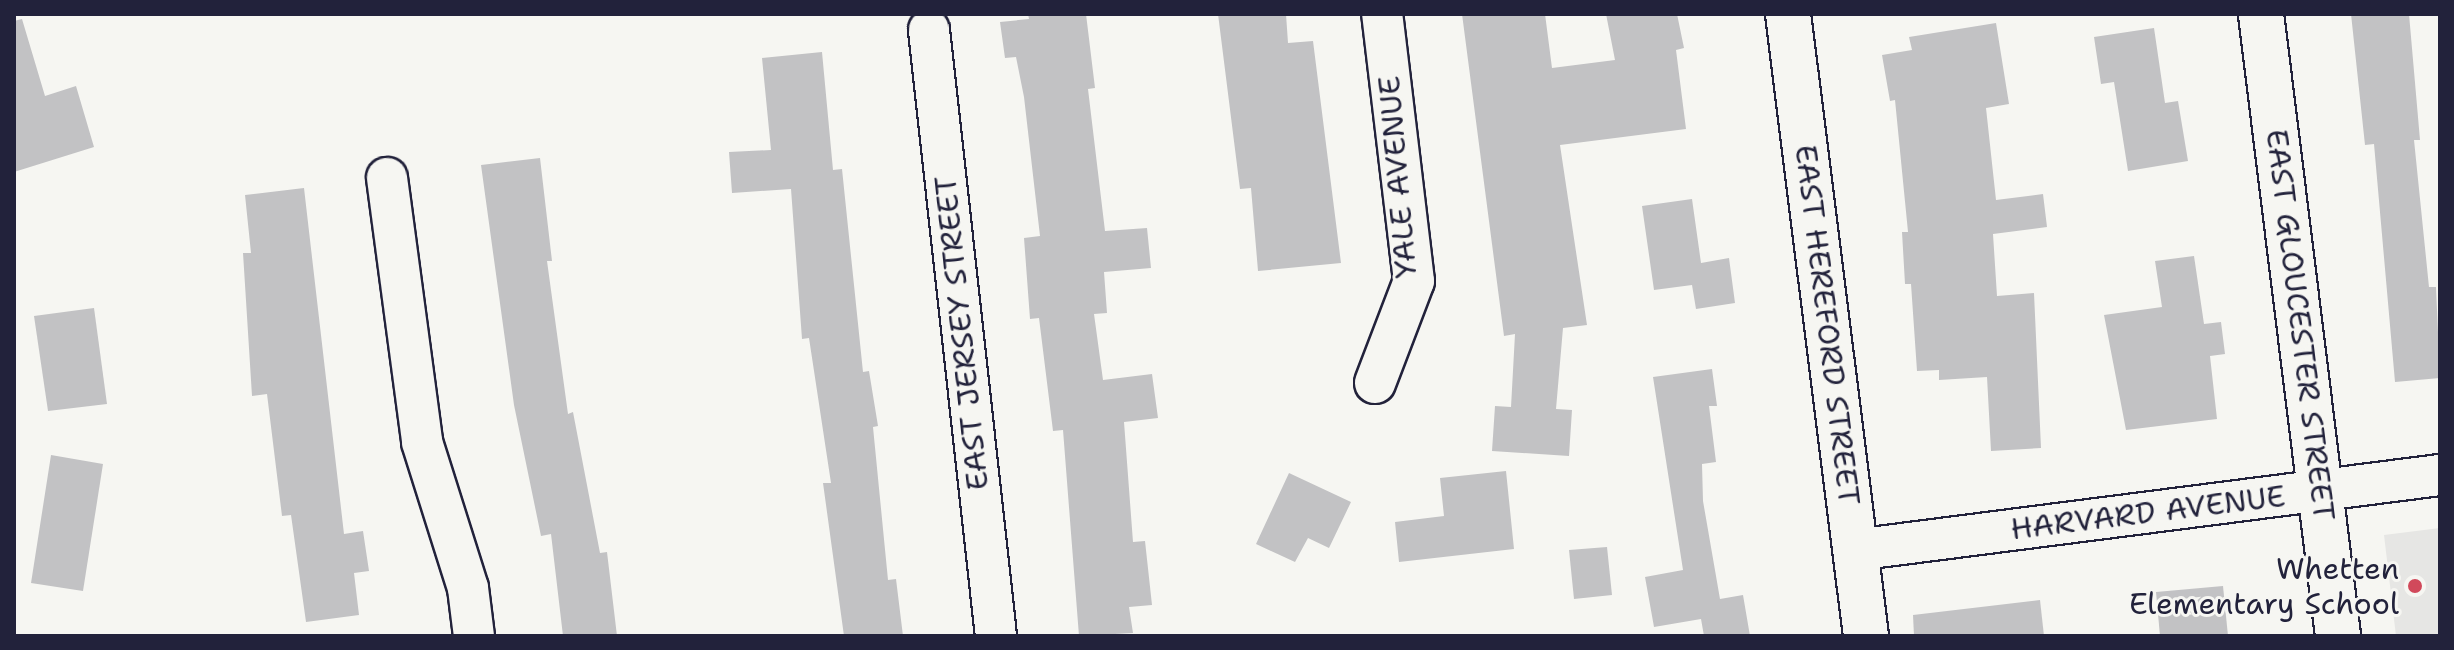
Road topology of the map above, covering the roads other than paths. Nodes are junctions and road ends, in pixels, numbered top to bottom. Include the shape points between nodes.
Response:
1 (1382, 14) edge
2 (1788, 14) edge
3 (2261, 14) edge
4 (929, 30) dead end
5 (387, 178) dead end
6 (1375, 383) dead end
7 (2440, 475) edge
8 (2321, 491) junction
9 (1855, 550) junction
10 (474, 636) edge
11 (996, 636) edge
12 (1866, 636) edge
13 (2338, 636) edge

1 - 6 street, YALE AVENUE via 1414,281
2 - 9 street, EAST HEREFORD STREET
3 - 8 street, EAST GLOUCESTER STREET
4 - 11 street, EAST JERSEY STREET
5 - 10 street via 422,442 468,588
7 - 8 street, HARVARD AVENUE
8 - 9 street, HARVARD AVENUE
8 - 13 street, EAST GLOUCESTER STREET
9 - 12 street, EAST HEREFORD STREET

